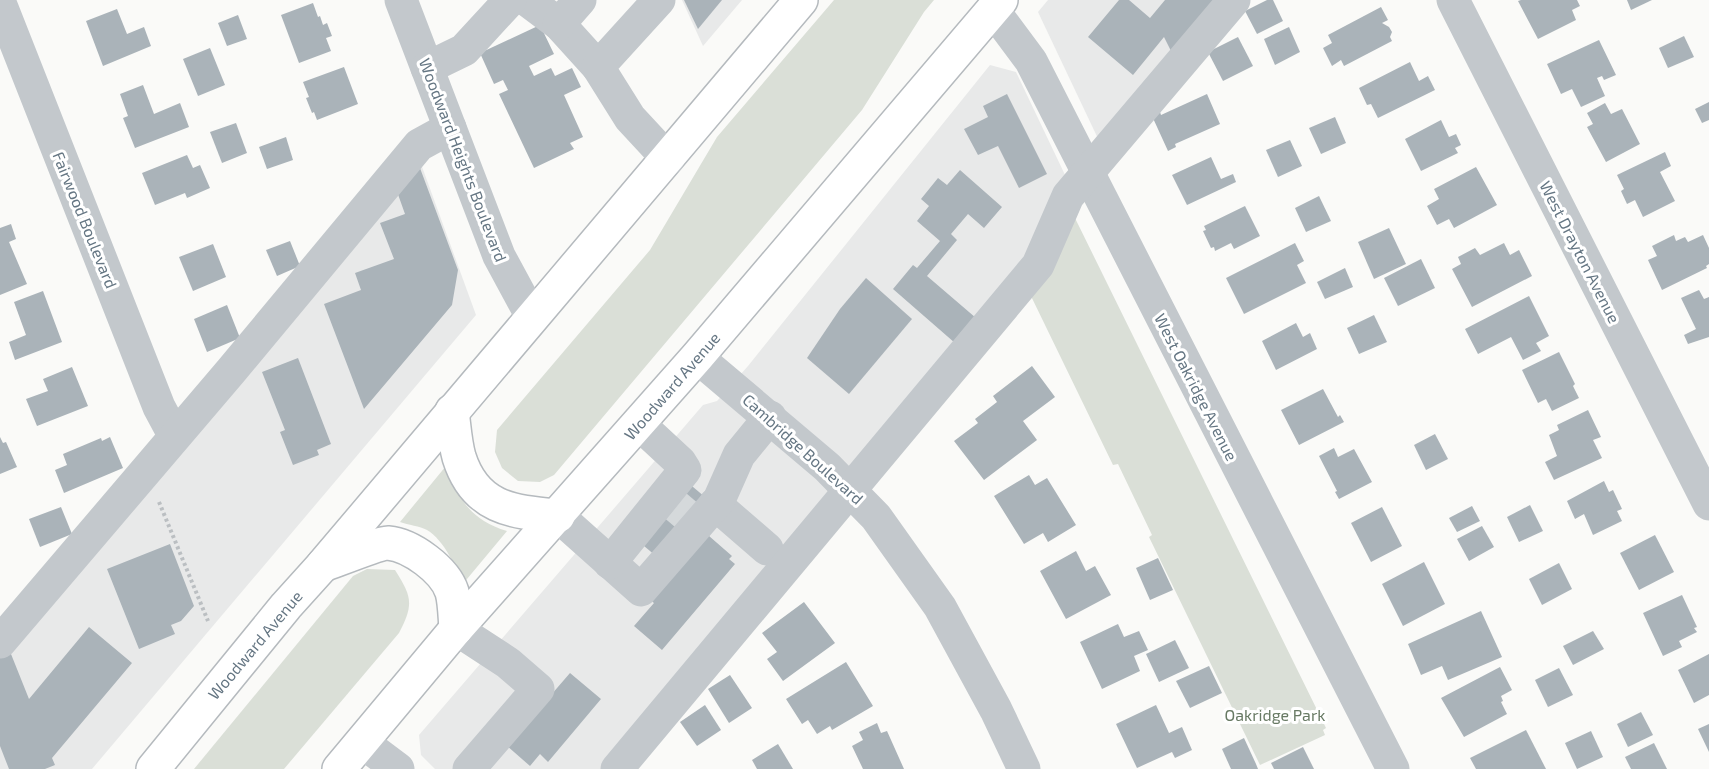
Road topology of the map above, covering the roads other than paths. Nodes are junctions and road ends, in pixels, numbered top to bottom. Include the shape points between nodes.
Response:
1 (401, 0) edge
2 (510, 0) edge
3 (527, 0) edge
4 (659, 0) edge
5 (801, 0) edge
6 (1234, 0) edge
7 (1452, 0) edge
8 (0, 3) edge
9 (997, 5) edge
10 (569, 12) edge
11 (427, 68) junction
12 (598, 68) junction
13 (450, 128) junction
14 (668, 159) junction
15 (1087, 173) junction
16 (532, 317) junction
17 (697, 357) junction
18 (452, 411) junction
19 (770, 417) junction
20 (639, 424) junction
21 (174, 435) junction
22 (685, 470) junction
23 (851, 491) junction
24 (717, 502) junction
25 (1709, 504) edge
26 (558, 516) junction
27 (629, 538) junction
28 (767, 549) dead end
29 (610, 563) junction
30 (323, 565) junction
31 (662, 565) junction
32 (456, 629) junction
33 (0, 642) edge
34 (362, 742) junction
35 (153, 769) edge
36 (339, 769) edge
37 (398, 769) edge
38 (470, 769) edge
39 (617, 769) edge
40 (1024, 769) edge
41 (1392, 769) edge

1 - 11 street, Woodward Heights Boulevard
2 - 11 street via 464,50
3 - 10 street
4 - 12 street
5 - 14 main road, Woodward Avenue
6 - 15 street
7 - 25 street, West Drayton Avenue
8 - 21 street, Fairwood Boulevard via 159,407
9 - 15 street, West Oakridge Avenue via 1031,61
9 - 17 main road, Woodward Avenue
10 - 12 street
11 - 13 street, Woodward Heights Boulevard
12 - 14 street via 630,118
13 - 16 street, Woodward Heights Boulevard via 499,256
13 - 21 street via 419,145
14 - 16 main road, Woodward Avenue
15 - 23 street via 1068,196 1038,265
15 - 41 street, West Oakridge Avenue
16 - 18 main road, Woodward Avenue
17 - 19 street, Cambridge Boulevard
17 - 20 main road, Woodward Avenue
18 - 26 main road via 459,457 471,482 488,500 508,510
18 - 30 main road, Woodward Avenue
19 - 23 street, Cambridge Boulevard
19 - 24 street via 739,455
20 - 22 street
20 - 26 main road, Woodward Avenue
21 - 33 street
22 - 24 street
22 - 27 street
23 - 39 street
23 - 40 street, Cambridge Boulevard via 876,517 940,607
24 - 28 street
24 - 31 street
26 - 29 street
26 - 32 main road, Woodward Avenue
27 - 29 street
27 - 31 street
29 - 31 street via 641,590
30 - 32 main road via 387,543 403,547 423,557 452,591
30 - 35 main road, Woodward Avenue
32 - 34 main road, Woodward Avenue
32 - 38 street via 508,663 537,689
34 - 36 main road, Woodward Avenue
34 - 37 street

